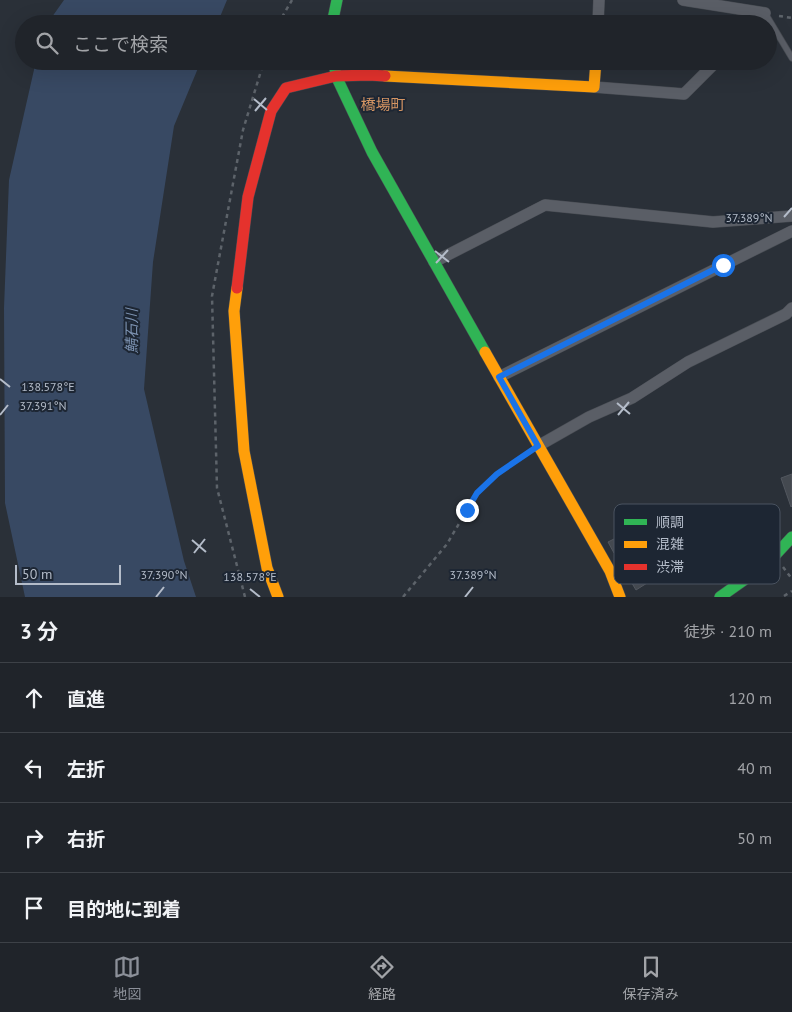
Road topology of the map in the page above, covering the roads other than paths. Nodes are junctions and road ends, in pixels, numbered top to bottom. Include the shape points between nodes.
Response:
1 (337, 0) edge
2 (599, 0) edge
3 (684, 0) edge
4 (726, 4) edge
5 (765, 13) edge
6 (334, 15) edge
7 (598, 15) edge
8 (777, 33) edge
9 (792, 58) edge
10 (335, 70) edge
11 (595, 70) edge
12 (708, 70) edge
13 (336, 76) junction
14 (594, 87) junction
15 (792, 216) edge
16 (792, 231) edge
17 (434, 262) junction
18 (792, 308) edge
19 (499, 377) junction
20 (538, 446) junction
21 (792, 537) edge
22 (780, 550) edge
23 (614, 581) edge
24 (615, 584) edge
25 (738, 584) edge
26 (278, 597) edge
27 (620, 597) edge
28 (720, 597) edge

1 - 6 street
2 - 7 street
3 - 4 street
4 - 5 street
8 - 9 lane
10 - 13 street
11 - 14 street
12 - 14 street via 684,94
13 - 14 street
13 - 17 street via 376,159
13 - 26 street via 286,88 271,111 248,196 234,311 244,451 267,568
15 - 17 street via 712,222 545,205
16 - 19 street
17 - 19 street
18 - 20 street via 786,314 688,362 632,398 589,417
19 - 20 street
20 - 23 street
21 - 22 street
24 - 27 street
25 - 28 street

